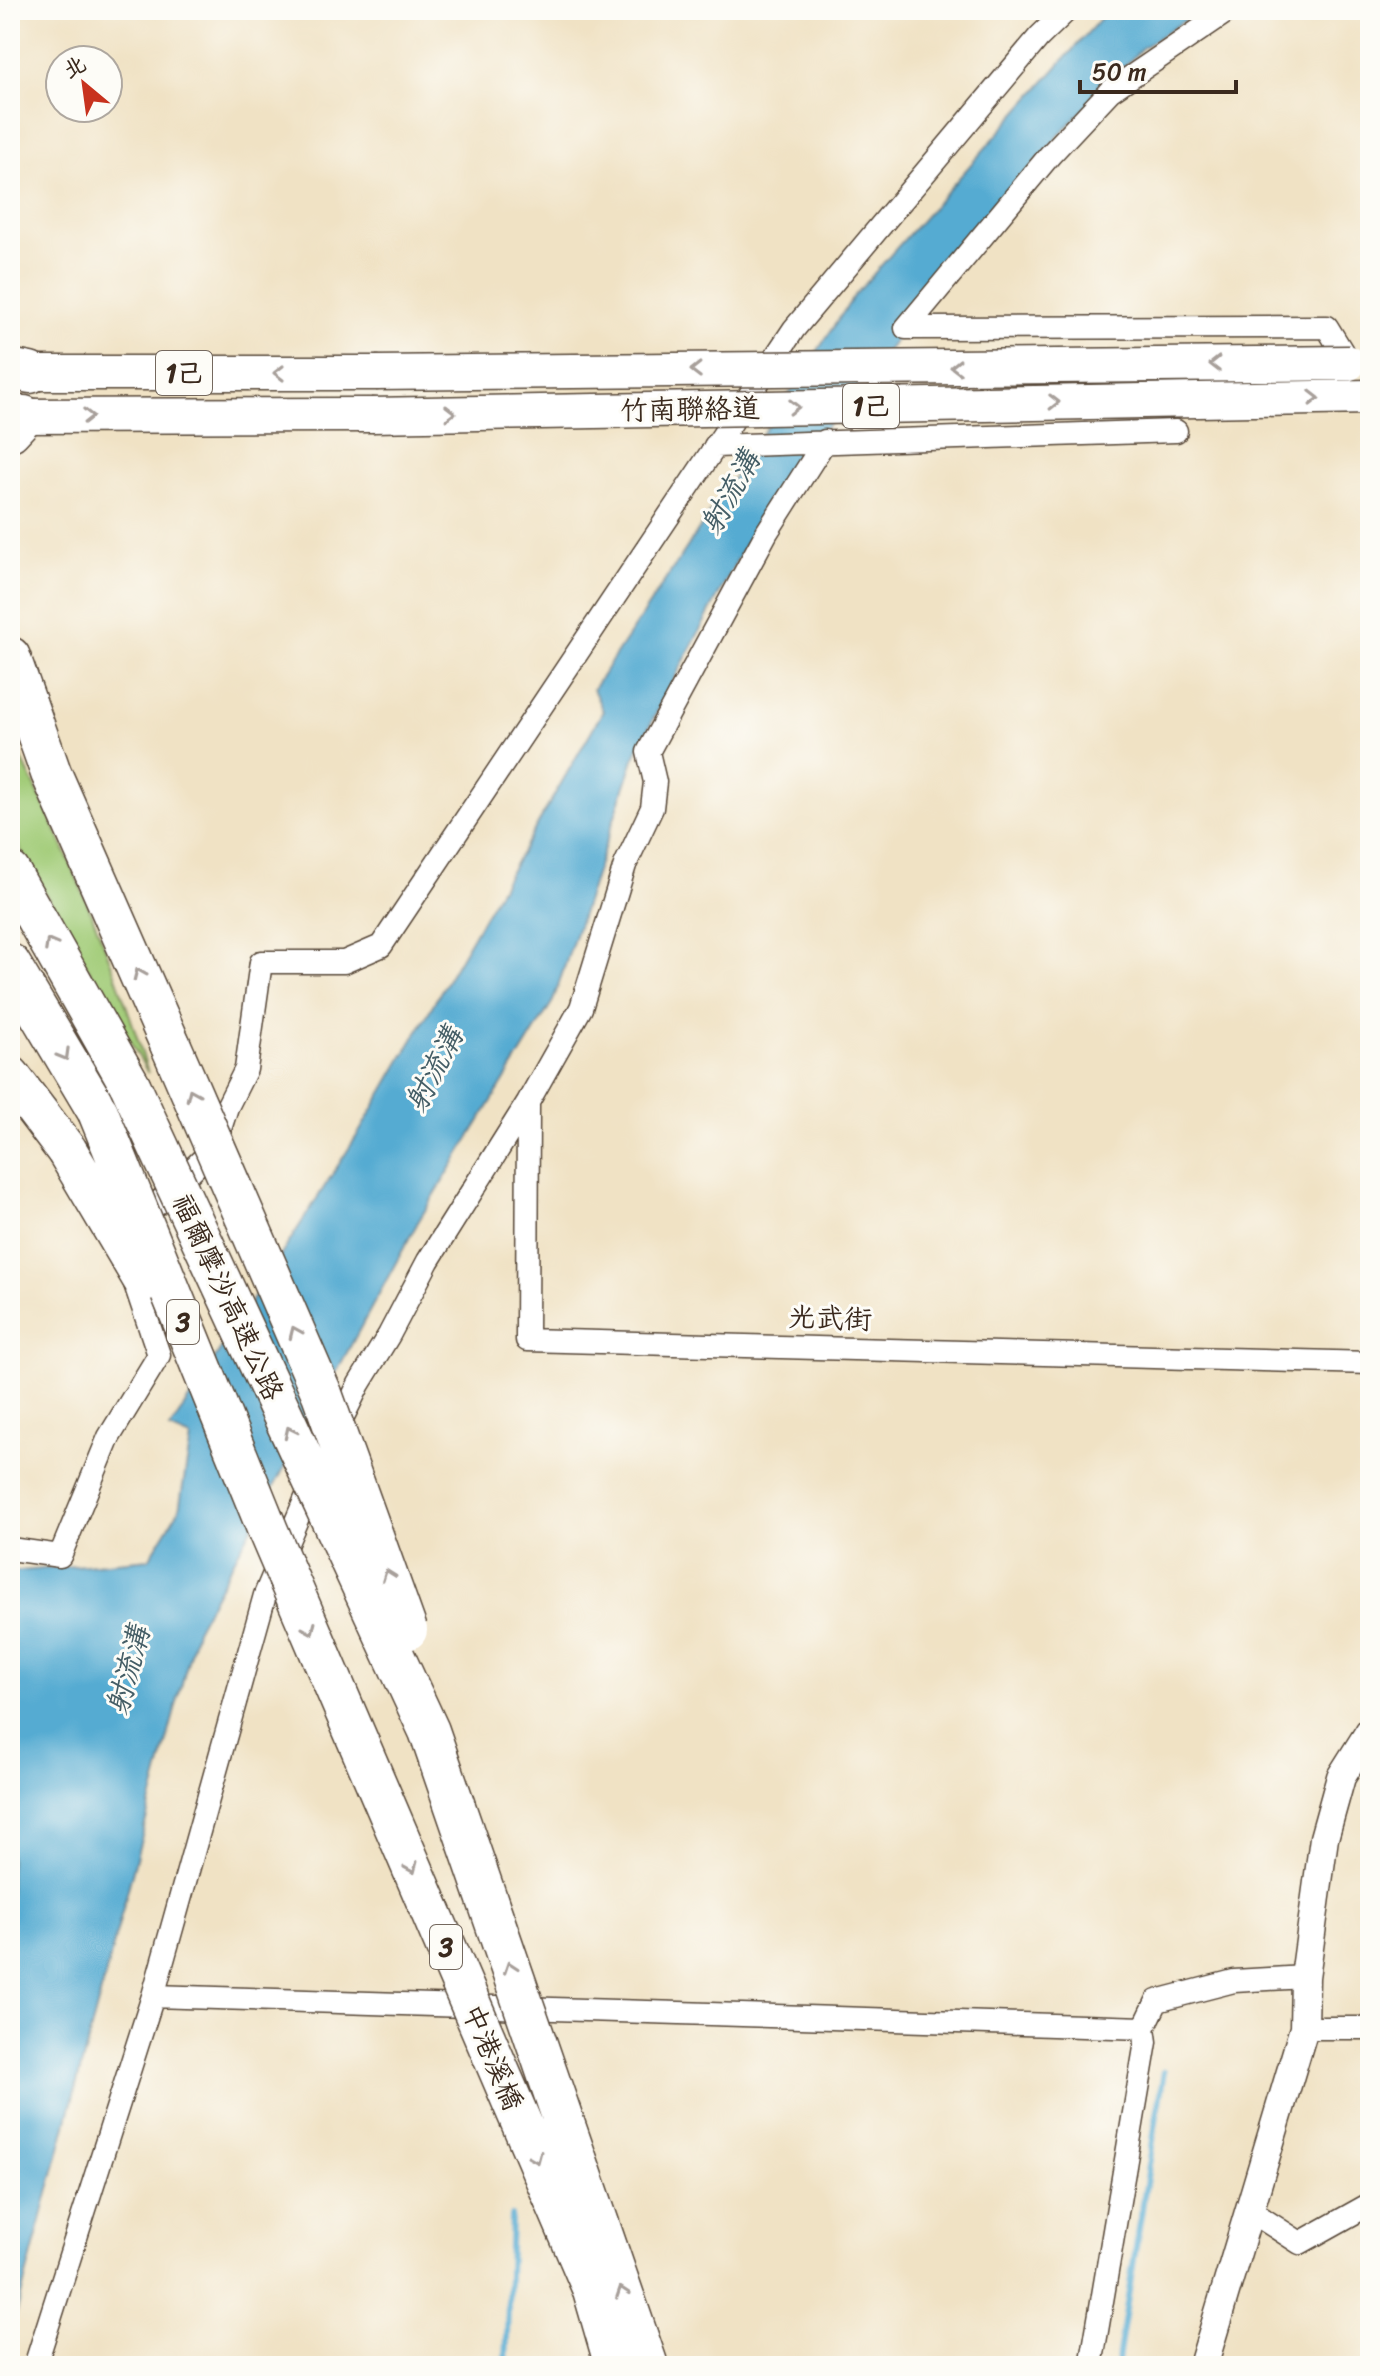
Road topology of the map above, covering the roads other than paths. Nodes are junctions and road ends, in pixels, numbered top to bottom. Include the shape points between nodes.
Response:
1 (1067, 10) edge
2 (1229, 10) edge
3 (1360, 363) edge
4 (17, 372) edge
5 (1370, 397) edge
6 (15, 421) edge
7 (1176, 431) dead end
8 (825, 441) junction
9 (715, 446) junction
10 (10, 657) edge
11 (10, 872) edge
12 (10, 964) edge
13 (10, 1076) edge
14 (528, 1102) junction
15 (1370, 1363) edge
16 (268, 1531) junction
17 (10, 1549) edge
18 (429, 1731) junction
19 (1370, 1731) edge
20 (1305, 1977) junction
21 (153, 1996) junction
22 (1144, 2028) junction
23 (1304, 2028) junction
24 (1370, 2028) edge
25 (1370, 2204) edge
26 (1249, 2210) junction
27 (35, 2366) edge
28 (615, 2366) edge
29 (648, 2366) edge
30 (1091, 2366) edge
31 (1203, 2366) edge

1 - 9 street via 794,329
2 - 3 street via 1110,91 906,328 1327,327
3 -> 4 main road, 竹南聯絡道 / 1己, bridge
6 -> 5 main road, 竹南聯絡道 / 1己, bridge
7 - 8 street
8 - 9 street
8 - 14 street via 767,532 648,752 655,782 652,808 625,865 581,1008
9 - 17 street via 381,946 344,962 261,962 246,1069 214,1148 120,1241 159,1355 109,1437 60,1556
18 -> 10 highway, bridge via 417,1657 322,1394 51,773
18 -> 11 highway, 福爾摩沙高速公路 / 3, bridge via 130,1085
12 -> 16 highway, 福爾摩沙高速公路 / 3, bridge via 98,1112
13 - 16 highway, bridge via 67,1151 172,1333
14 - 15 street, 光武街 via 527,1340
14 - 21 street via 428,1261 359,1384 302,1505 265,1595
16 -> 28 highway, 中港溪橋 / 3, bridge via 593,2290
29 -> 18 highway, 中港溪橋 / 3, bridge
19 - 20 street via 1341,1777 1324,1838
20 - 22 street via 1234,1981 1157,2001
20 - 23 street
21 - 22 street
21 - 27 street
22 - 30 street via 1146,2042
23 - 24 street
23 - 26 street
25 - 26 street via 1300,2243
26 - 31 street

